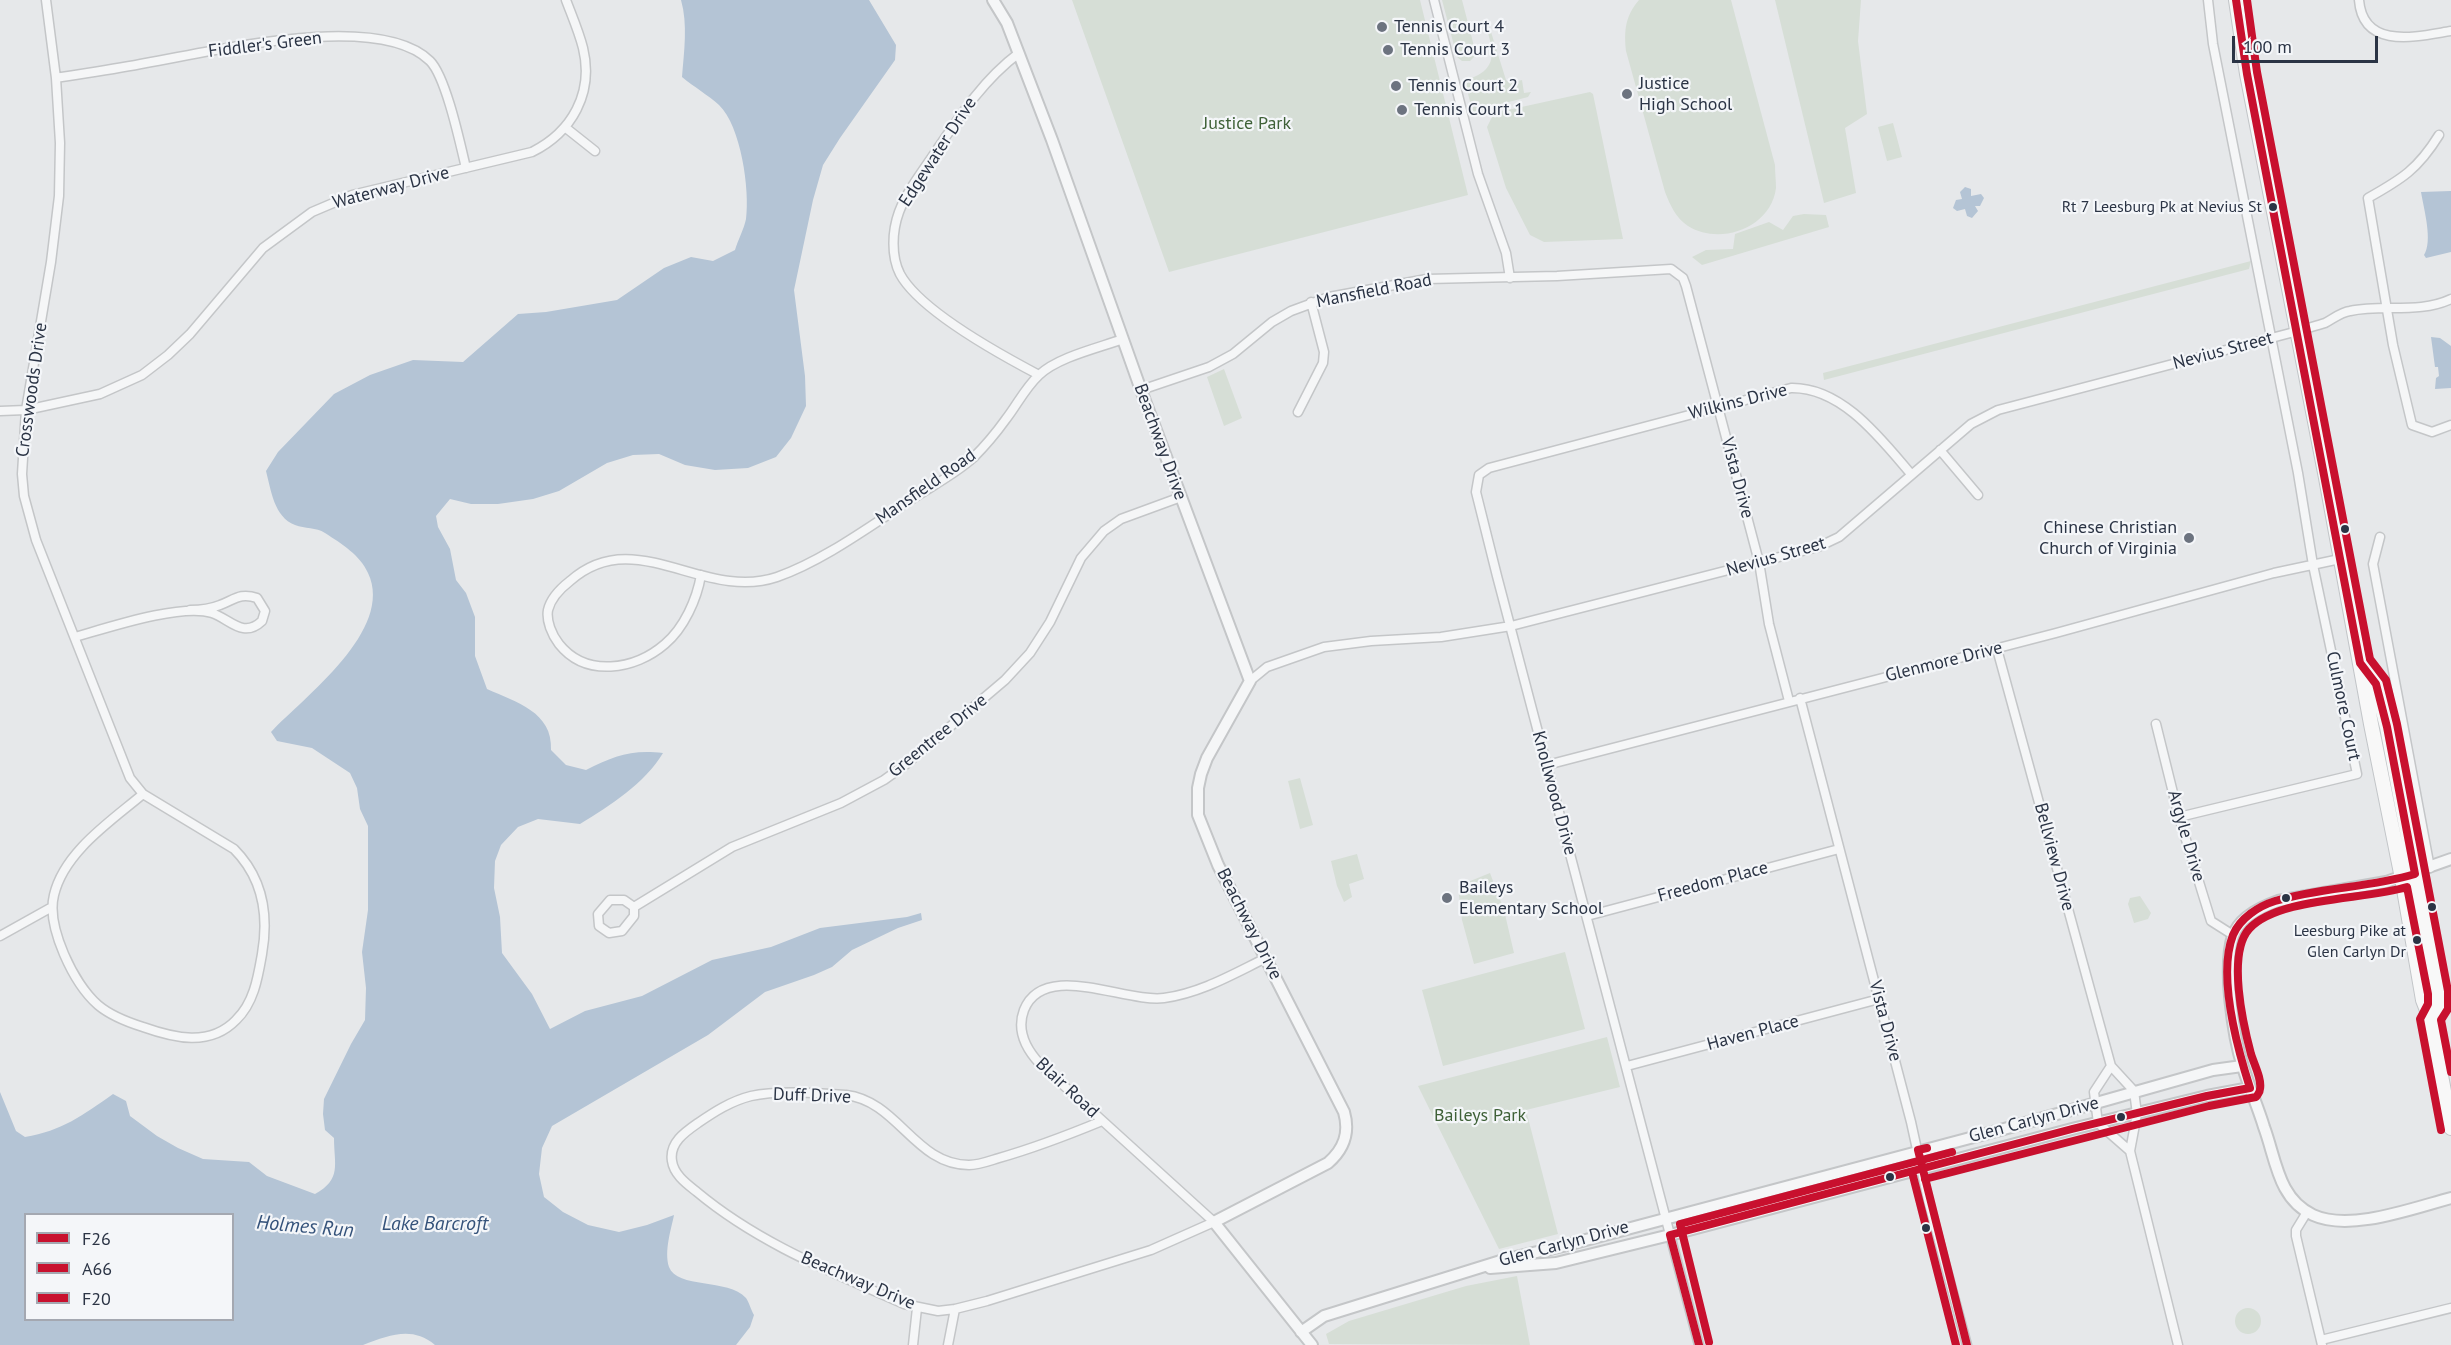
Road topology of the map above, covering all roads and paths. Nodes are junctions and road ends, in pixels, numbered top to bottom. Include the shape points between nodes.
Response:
1 (46, 0) edge
2 (566, 0) edge
3 (993, 0) edge
4 (1434, 0) edge
5 (2208, 0) edge
6 (2236, 0) edge
7 (2359, 0) edge
8 (2451, 31) edge
9 (1019, 53) junction
10 (56, 78) junction
11 (566, 128) junction
12 (2439, 135) dead end
13 (595, 151) dead end
14 (466, 168) junction
15 (1665, 268) joint
16 (1510, 278) junction
17 (2451, 299) edge
18 (1311, 302) junction
19 (2387, 307) junction
20 (2298, 331) junction
21 (2272, 338) junction
22 (1123, 339) junction
23 (1039, 375) junction
24 (1141, 390) junction
25 (1718, 407) junction
26 (26, 410) junction
27 (0, 411) edge
28 (1298, 412) dead end
29 (2451, 425) edge
30 (1571, 446) joint
31 (1940, 450) junction
32 (1911, 474) junction
33 (1978, 495) dead end
34 (1181, 497) junction
35 (2380, 537) dead end
36 (2340, 559) junction
37 (1759, 562) junction
38 (2313, 565) junction
39 (701, 575) junction
40 (190, 610) junction
41 (1511, 626) junction
42 (75, 637) junction
43 (1996, 649) junction
44 (1250, 681) junction
45 (1800, 699) junction
46 (1789, 701) junction
47 (2156, 724) dead end
48 (1547, 765) junction
49 (143, 794) junction
50 (2179, 817) junction
51 (1839, 849) junction
52 (2451, 859) edge
53 (2430, 868) junction
54 (2409, 876) junction
55 (52, 907) junction
56 (634, 907) junction
57 (1587, 916) junction
58 (2233, 935) junction
59 (0, 936) edge
60 (1266, 958) junction
61 (1879, 999) junction
62 (1627, 1066) junction
63 (2110, 1066) junction
64 (2242, 1066) junction
65 (2250, 1088) junction
66 (2134, 1091) junction
67 (2094, 1103) junction
68 (2137, 1114) junction
69 (1102, 1121) junction
70 (2098, 1123) junction
71 (2451, 1128) edge
72 (1917, 1150) junction
73 (2130, 1151) junction
74 (673, 1166) joint
75 (1922, 1169) junction
76 (2451, 1198) edge
77 (2307, 1212) junction
78 (1667, 1217) junction
79 (1214, 1222) junction
80 (1670, 1235) junction
81 (1478, 1268) junction
82 (917, 1308) junction
83 (2451, 1308) edge
84 (955, 1309) junction
85 (1301, 1332) junction
86 (2321, 1342) edge
87 (914, 1345) edge
88 (948, 1345) edge
89 (1312, 1345) edge
90 (1699, 1345) edge
91 (1967, 1345) edge
92 (2178, 1345) edge

1 - 10 street, Crosswoods Drive
2 - 11 street, Waterway Drive via 586,66 582,99
3 - 9 street, Beachway Drive
4 - 16 street via 1478,174 1506,254
5 - 21 street via 2213,44
6 - 20 main road via 2249,86
7 - 8 street via 2368,23 2390,37
9 - 22 street, Beachway Drive
9 - 23 street, Edgewater Drive via 981,87 917,180 899,213 893,251 900,274 922,300 994,350
10 - 14 street, Fiddler's Green via 298,38 379,40 416,51 436,68
10 - 26 street, Crosswoods Drive via 60,142 57,217
11 - 13 street
11 - 14 street, Waterway Drive via 532,152
12 - 19 street via 2425,157 2401,180 2368,198
14 - 26 street, Waterway Drive via 352,195 312,212 262,248 190,334 158,364 100,394
15 - 16 street, Mansfield Road
15 - 25 street, Vista Drive via 1677,272 1686,286
16 - 18 street, Mansfield Road via 1427,279
17 - 19 street, Nevius Street via 2401,309
18 - 24 street, Mansfield Road via 1272,322 1224,359
18 - 28 street via 1324,352 1323,363
19 - 20 street, Nevius Street via 2347,311
19 - 29 street via 2412,425 2432,432
20 - 21 street, Nevius Street
20 - 36 main road
21 - 31 street, Nevius Street via 1998,410 1971,424
21 - 38 street
22 - 23 street, Mansfield Road via 1056,363
22 - 24 street, Beachway Drive
23 - 39 street, Mansfield Road via 970,460 809,563 773,578 752,581 724,581
24 - 34 street, Beachway Drive
25 - 30 street, Wilkins Drive
25 - 32 street, Wilkins Drive via 1791,388 1813,391 1866,424
25 - 37 street, Vista Drive
26 - 27 street, Waterway Drive
26 - 42 street, Crosswoods Drive via 21,459 24,496 36,540
30 - 41 street, Knollwood Drive via 1489,468 1477,481 1476,492
31 - 32 street, Nevius Street
31 - 33 street
32 - 37 street, Nevius Street via 1839,537 1818,547
34 - 44 street, Beachway Drive
34 - 56 street, Greentree Drive via 1121,519 1104,531 1081,558 1050,622 1030,652 1005,680 905,765 841,803 732,847
35 - 53 street via 2373,564
36 - 38 street, Glenmore Drive
36 - 54 main road
37 - 41 street, Nevius Street
37 - 46 street, Vista Drive via 1768,624
38 - 43 street, Glenmore Drive
38 - 50 street, Culmore Court via 2357,774
39 - 39 street, Mansfield Road via 636,559 599,561 577,574 552,600 549,625 565,652 581,662 602,667 626,665 667,642 690,608
40 - 40 street via 206,609 248,595 256,598 265,611 260,623 241,629 215,614
40 - 42 street
41 - 44 street, Nevius Street via 1441,637 1324,647 1266,667
41 - 48 street, Knollwood Drive
42 - 49 street, Crosswoods Drive via 130,778
43 - 45 street, Glenmore Drive
43 - 63 street, Bellview Drive
44 - 60 street, Beachway Drive via 1201,774 1197,803 1203,832
45 - 46 street, Glenmore Drive
45 - 51 street, Vista Drive
46 - 48 street, Glenmore Drive
47 - 50 street, Argyle Drive
48 - 57 street, Knollwood Drive
49 - 55 street via 74,857 58,884
49 - 55 street via 234,849 257,879 265,912 264,943 253,992 238,1019 217,1033 192,1039 167,1036 111,1014 94,1001 80,982 55,931
50 - 58 street, Argyle Drive via 2211,921
51 - 57 street, Freedom Place
51 - 61 street, Vista Drive
52 - 53 street
53 - 54 street
54 - 58 street via 2265,905
54 - 71 main road via 2423,1000
55 - 59 street
56 - 56 street, Greentree Drive via 624,900 610,900 598,914 599,926 609,933 622,931 634,916
57 - 62 street, Knollwood Drive
58 - 64 street via 2228,971
60 - 69 street, Blair Road via 1198,990 1167,998 1138,998 1068,985 1036,994 1022,1016 1025,1044 1040,1064
60 - 79 street, Beachway Drive via 1344,1112 1347,1130 1328,1163
61 - 62 street, Haven Place
61 - 72 street, Vista Drive
62 - 78 street, Knollwood Drive
63 - 66 street, Bellview Drive
63 - 67 street via 2094,1092
64 - 65 street
64 - 66 street, Glen Carlyn Drive
65 - 68 street, Glen Carlyn Drive
65 - 77 street via 2281,1183
66 - 67 street, Glen Carlyn Drive
66 - 68 street
67 - 70 street
67 - 72 street, Glen Carlyn Drive
68 - 70 street, Glen Carlyn Drive
68 - 73 street
69 - 74 street, Duff Drive via 1040,1145 970,1165 955,1164 921,1148 891,1117 860,1098 762,1094 728,1104 682,1135 671,1152
69 - 79 street, Blair Road
70 - 73 street
70 - 75 street, Glen Carlyn Drive
72 - 75 street, Vista Drive
72 - 78 street, Glen Carlyn Drive
73 - 92 street
74 - 82 street, Beachway Drive via 711,1204 772,1242
75 - 80 street, Glen Carlyn Drive
75 - 91 street, Vista Drive
76 - 77 street via 2394,1214 2349,1221 2328,1220
77 - 86 street via 2296,1236
78 - 80 street, Knollwood Drive
78 - 81 street, Glen Carlyn Drive
79 - 84 street, Beachway Drive via 1151,1250
79 - 85 street, Blair Road
80 - 81 street, Glen Carlyn Drive via 1556,1263
80 - 90 street, Knollwood Drive
81 - 85 street, Glen Carlyn Drive via 1324,1316
82 - 84 street, Beachway Drive
82 - 87 street
83 - 86 street
84 - 88 street
85 - 89 street, Blair Road

